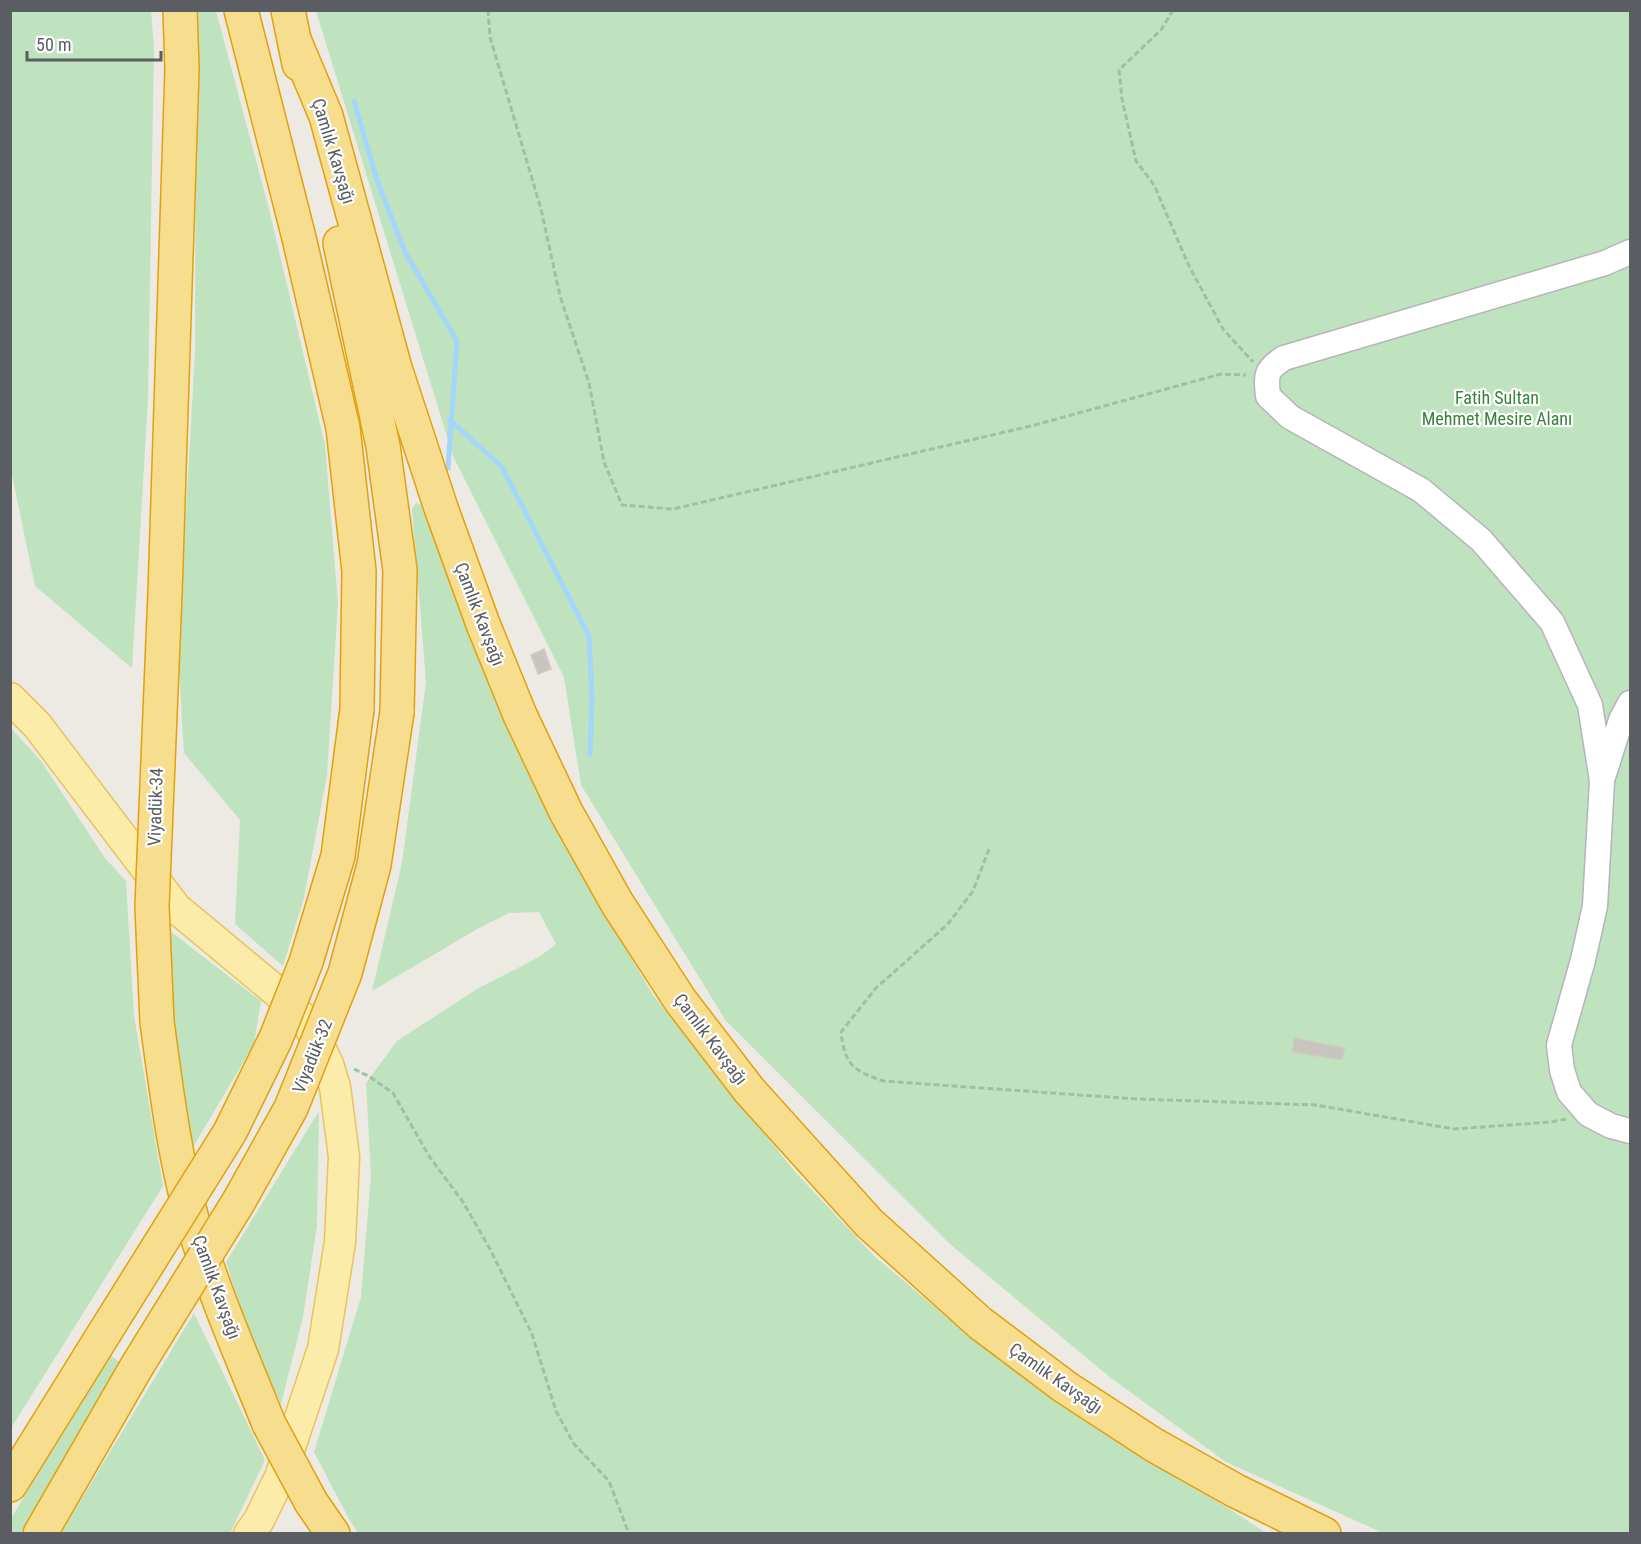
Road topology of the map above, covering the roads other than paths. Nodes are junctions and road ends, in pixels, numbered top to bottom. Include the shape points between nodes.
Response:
1 (180, 10) edge
2 (241, 10) edge
3 (288, 10) edge
4 (295, 42) junction
5 (1630, 252) edge
6 (10, 698) edge
7 (1630, 703) edge
8 (397, 712) joint
9 (1602, 781) junction
10 (157, 1022) joint
11 (1630, 1131) edge
12 (10, 1485) edge
13 (40, 1533) edge
14 (249, 1533) edge
15 (333, 1533) edge
16 (1324, 1533) edge

1 - 10 highway, Viyadük-34, bridge via 182,81 152,906
2 - 12 highway, bridge via 343,428 359,571 357,709 338,856 306,962 276,1038 230,1131
3 - 4 highway
4 - 8 highway, Çamlık Kavşağı via 384,446 400,570
4 - 16 highway, Çamlık Kavşağı via 326,116 395,368 483,624 566,812 617,903 680,1000 748,1090 869,1223 980,1323 1065,1387 1154,1445 1236,1491
5 - 9 lane via 1605,263 1284,358 1272,365 1266,376 1268,396 1290,417 1421,490 1481,540 1552,622 1590,705
6 - 14 main road via 38,725 176,908 276,991 309,1025 335,1087 344,1157 340,1242 323,1350 280,1477
7 - 9 lane
8 - 13 highway, Viyadük-32, bridge via 374,865 345,973 295,1097 238,1201
9 - 11 lane via 1595,906 1559,1045 1569,1092 1588,1114
10 - 15 highway, Çamlık Kavşağı, bridge via 169,1108 192,1218 225,1316 269,1424 311,1502

